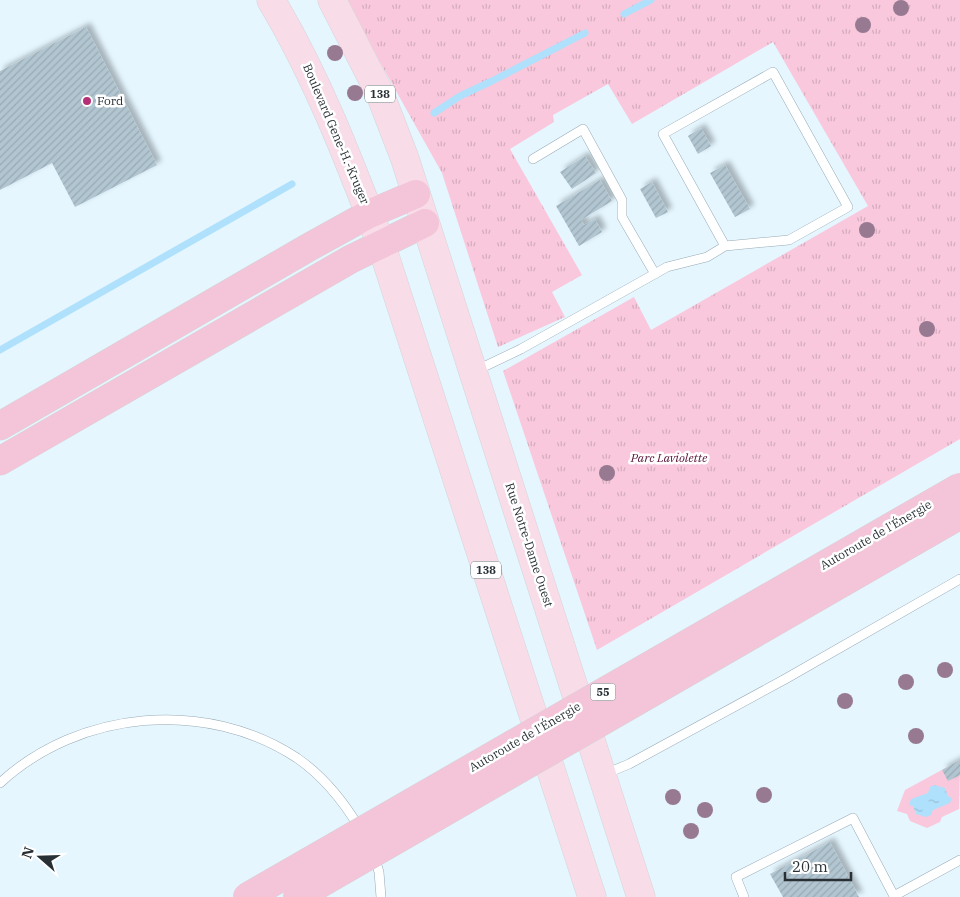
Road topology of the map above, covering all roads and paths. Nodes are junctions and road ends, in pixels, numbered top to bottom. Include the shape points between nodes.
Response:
1 (271, 0) edge
2 (332, 0) edge
3 (533, 159) dead end
4 (416, 194) junction
5 (370, 214) junction
6 (425, 223) junction
7 (381, 244) junction
8 (725, 246) junction
9 (655, 274) junction
10 (473, 372) junction
11 (0, 426) edge
12 (0, 461) edge
13 (960, 486) edge
14 (960, 516) edge
15 (960, 579) edge
16 (603, 775) junction
17 (0, 783) edge
18 (960, 860) edge
19 (247, 897) edge
20 (297, 897) edge
21 (380, 897) edge
22 (592, 897) edge
23 (641, 897) edge
24 (744, 897) edge

1 - 5 main road, Boulevard Gene-H.-Kruger / 138 via 319,88
2 - 4 main road, 138 via 380,94
3 - 9 lane via 583,129 622,200 622,217
4 - 5 highway
4 - 6 main road, Rue Notre-Dame Ouest / 138
5 - 7 main road, Boulevard Gene-H.-Kruger / 138
5 - 11 highway
6 - 7 highway
6 - 10 main road, Rue Notre-Dame Ouest / 138
7 - 12 highway
7 - 22 main road, 138
8 - 8 lane via 662,134 773,72 848,207 789,240
8 - 9 lane via 707,257 667,267
9 - 10 lane via 529,345
10 - 16 main road, Rue Notre-Dame Ouest / 138
13 - 19 highway, Autoroute de l'Énergie / 55, bridge
14 - 20 highway, Autoroute de l'Énergie / 55, bridge
15 - 16 lane via 779,682
16 - 23 main road, Rue Notre-Dame Ouest / 138
17 - 21 lane via 49,749 99,727 139,720 162,720 197,722 249,735 297,759 319,777 349,812 368,841 379,872
18 - 24 lane via 894,896 853,818 736,877

